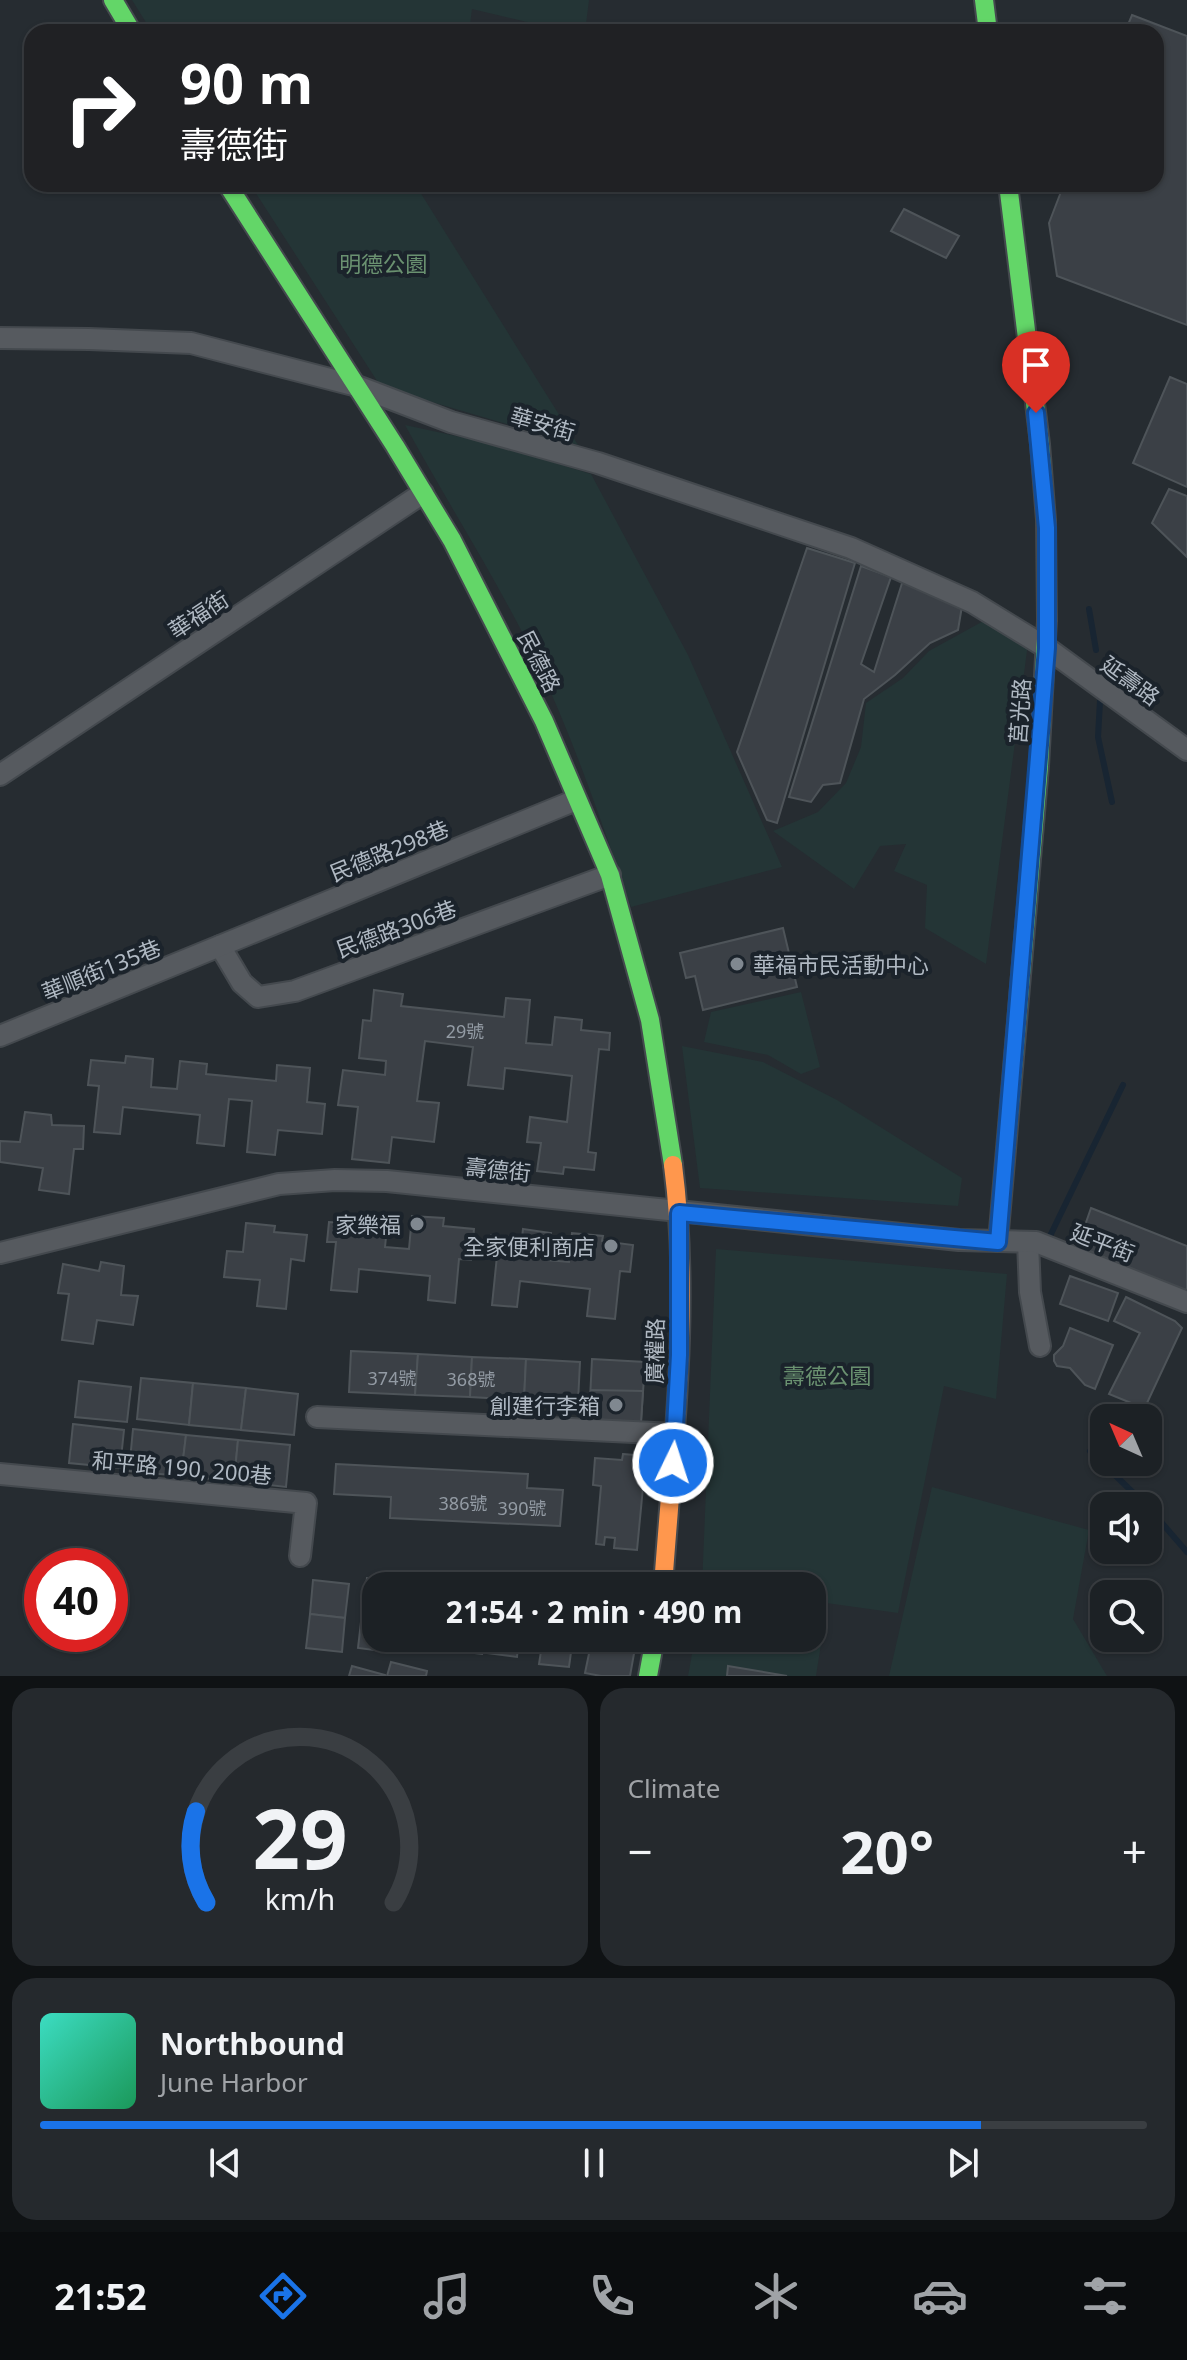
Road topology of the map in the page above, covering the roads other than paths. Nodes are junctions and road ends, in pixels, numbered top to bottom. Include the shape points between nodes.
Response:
1 (113, 0) edge
2 (984, 0) edge
3 (127, 24) edge
4 (987, 24) edge
5 (232, 192) edge
6 (1009, 192) edge
7 (0, 338) edge
8 (357, 386) junction
9 (423, 493) junction
10 (1047, 648) junction
11 (1187, 750) edge
12 (0, 775) edge
13 (576, 800) junction
14 (610, 875) junction
15 (220, 946) junction
16 (0, 1036) edge
17 (679, 1213) junction
18 (998, 1242) junction
19 (1028, 1242) junction
20 (0, 1253) edge
21 (1187, 1302) edge
22 (1040, 1346) dead end
23 (317, 1417) dead end
24 (675, 1434) junction
25 (0, 1474) edge
26 (300, 1556) dead end
27 (664, 1572) edge
28 (652, 1652) edge
29 (648, 1676) edge

1 - 3 street
2 - 4 street
5 - 8 street, 民德路
6 - 10 street, 莒光路 via 1043,474
7 - 8 street, 華安街 via 191,343
8 - 9 street, 民德路
8 - 10 street, 華安街 via 451,422 598,463 851,548 972,602
9 - 12 street, 華福街
9 - 13 street, 民德路 via 544,721
10 - 11 street, 延壽路
10 - 18 street, 莒光路
13 - 14 street, 民德路
13 - 15 street, 民德路298巷
14 - 15 street, 民德路306巷 via 295,991 258,997 242,983
14 - 17 street, 民德路 via 650,1020
15 - 16 street, 華順街135巷
17 - 18 street, 壽德街
17 - 20 street, 壽德街 via 387,1181 321,1181 279,1184
17 - 24 street, 廣權路
18 - 19 street, 延平街
19 - 21 street, 延平街
19 - 22 street
23 - 24 street
24 - 27 street, 廣權路
25 - 26 street, 和平路 190, 200巷 via 306,1503
28 - 29 street

